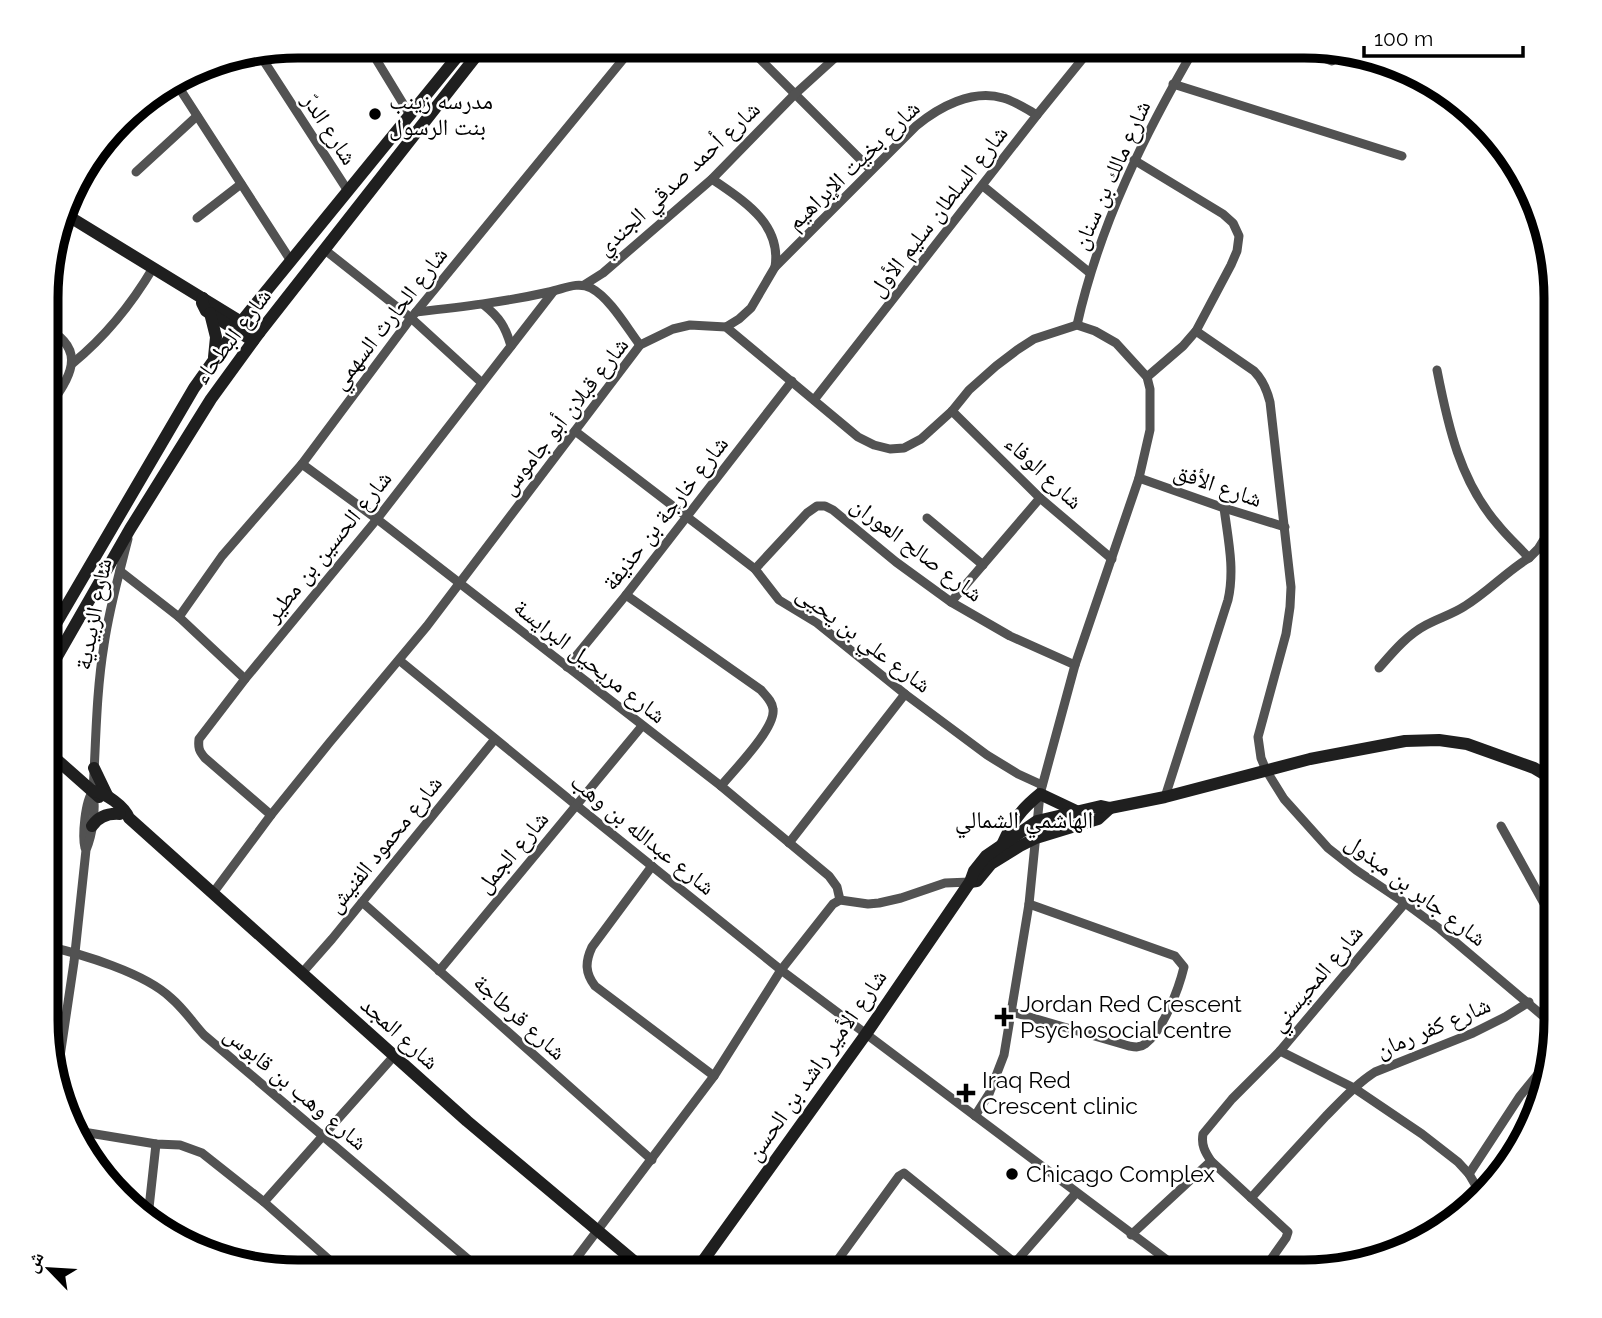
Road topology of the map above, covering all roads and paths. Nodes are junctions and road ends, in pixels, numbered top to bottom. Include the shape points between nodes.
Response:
1 (375, 58) edge
2 (451, 58) edge
3 (475, 58) edge
4 (624, 58) edge
5 (759, 58) edge
6 (835, 58) edge
7 (1083, 58) edge
8 (1189, 58) edge
9 (1326, 59) edge
10 (263, 60) edge
11 (1332, 61) dead end
12 (1173, 84) junction
13 (180, 89) edge
14 (794, 95) junction
15 (410, 115) junction
16 (1037, 115) junction
17 (197, 116) junction
18 (1402, 156) dead end
19 (1134, 160) junction
20 (871, 170) junction
21 (136, 172) dead end
22 (712, 179) junction
23 (241, 184) junction
24 (983, 186) junction
25 (348, 191) junction
26 (72, 218) edge
27 (197, 218) dead end
28 (325, 250) junction
29 (291, 261) junction
30 (775, 267) junction
31 (153, 268) junction
32 (1090, 273) junction
33 (584, 285) junction
34 (553, 292) junction
35 (203, 298) junction
36 (484, 305) junction
37 (210, 313) junction
38 (413, 315) junction
39 (1077, 324) junction
40 (239, 326) junction
41 (726, 327) junction
42 (1196, 331) junction
43 (58, 337) edge
44 (256, 337) junction
45 (640, 345) junction
46 (511, 346) junction
47 (213, 361) junction
48 (73, 363) junction
49 (1437, 370) dead end
50 (1147, 377) junction
51 (792, 381) junction
52 (482, 383) junction
53 (58, 394) edge
54 (814, 400) junction
55 (951, 411) junction
56 (575, 431) junction
57 (302, 464) junction
58 (1139, 478) junction
59 (1040, 498) junction
60 (1224, 509) junction
61 (687, 518) junction
62 (927, 518) dead end
63 (377, 519) junction
64 (1285, 527) junction
65 (130, 529) junction
66 (1544, 540) edge
67 (1529, 558) junction
68 (1112, 559) junction
69 (983, 565) junction
70 (755, 569) junction
71 (120, 571) junction
72 (460, 584) junction
73 (626, 595) junction
74 (951, 602) junction
75 (179, 617) junction
76 (58, 620) edge
77 (58, 655) edge
78 (399, 660) junction
79 (1074, 665) junction
80 (567, 667) junction
81 (1379, 668) dead end
82 (245, 679) junction
83 (905, 694) junction
84 (642, 726) junction
85 (495, 738) junction
86 (58, 761) edge
87 (94, 768) junction
88 (1266, 770) junction
89 (1544, 774) edge
90 (721, 786) junction
91 (1041, 790) junction
92 (93, 791) junction
93 (1164, 797) junction
94 (109, 798) junction
95 (576, 806) junction
96 (1110, 808) junction
97 (1076, 811) junction
98 (271, 815) junction
99 (125, 816) junction
100 (1037, 821) junction
101 (92, 826) junction
102 (1501, 826) dead end
103 (1036, 838) junction
104 (789, 843) junction
105 (1001, 846) junction
106 (86, 850) junction
107 (652, 866) junction
108 (970, 882) junction
109 (213, 892) junction
110 (362, 902) junction
111 (836, 902) junction
112 (1405, 903) junction
113 (1544, 903) edge
114 (1029, 904) junction
115 (58, 949) edge
116 (74, 952) junction
117 (782, 970) junction
118 (439, 971) junction
119 (302, 973) junction
120 (1529, 1002) junction
121 (1012, 1012) junction
122 (1544, 1016) edge
123 (866, 1034) junction
124 (1280, 1051) junction
125 (60, 1053) edge
126 (394, 1056) junction
127 (1538, 1074) edge
128 (714, 1076) junction
129 (1354, 1088) junction
130 (975, 1116) junction
131 (87, 1133) edge
132 (323, 1137) junction
133 (156, 1144) junction
134 (652, 1160) junction
135 (1211, 1161) junction
136 (1469, 1174) junction
137 (1477, 1187) edge
138 (1076, 1193) junction
139 (1251, 1198) junction
140 (264, 1202) junction
141 (149, 1208) edge
142 (598, 1231) junction
143 (1132, 1235) junction
144 (329, 1260) edge
145 (469, 1260) edge
146 (575, 1260) edge
147 (633, 1260) edge
148 (704, 1260) edge
149 (838, 1260) edge
150 (1011, 1260) edge
151 (1018, 1260) edge
152 (1166, 1260) edge
153 (1270, 1260) edge

1 - 15 street
2 - 15 street, شارع البطحاء
3 - 28 street, شارع البطحاء
4 - 38 street, شارع الحارث السهمي
5 - 14 street
6 - 14 street, شارع أحمد صدقي الجندي
7 - 16 street, شارع السلطان سليم الأول
8 - 12 street, شارع مالك بن سنان
9 - 11 street
10 - 25 street, شارع الدرّ
12 - 18 street
12 - 19 street, شارع مالك بن سنان
13 - 17 street
14 - 20 street
14 - 22 street, شارع أحمد صدقي الجندي
15 - 25 street, شارع البطحاء
16 - 20 street, شارع بخيت الإبراهيم via 994,96 944,106
16 - 24 street, شارع السلطان سليم الأول
17 - 21 street
17 - 23 street
19 - 32 street, شارع مالك بن سنان
19 - 42 street via 1223,214 1239,236 1231,265
20 - 30 street, شارع بخيت الإبراهيم
22 - 30 street via 763,220 771,235
22 - 33 street, شارع أحمد صدقي الجندي
23 - 27 street
23 - 29 street
24 - 32 street
24 - 54 street, شارع السلطان سليم الأول
25 - 29 street, شارع البطحاء
26 - 31 street
28 - 38 street
28 - 44 street, شارع البطحاء
29 - 40 street, شارع البطحاء
30 - 41 street, شارع بخيت الإبراهيم via 751,308
31 - 35 street
31 - 48 street via 118,320
32 - 39 street, شارع مالك بن سنان
33 - 34 street
33 - 45 street via 606,300
34 - 36 street
34 - 46 street, شارع الحسين بن مطير
35 - 37 street
35 - 40 street
36 - 38 street
36 - 46 street via 503,323
37 - 40 street
37 - 47 street via 216,337
38 - 52 street
38 - 57 street, شارع الحارث السهمي
39 - 50 street via 1116,343
39 - 55 street via 1034,339 996,366
40 - 44 street
40 - 47 street, شارع البطحاء
41 - 45 street, شارع قبلان أبو جاموس via 690,325
41 - 51 street
42 - 50 street
42 - 64 street, شارع جابر بن مبذول via 1254,371 1266,388
43 - 48 street via 70,349
44 - 65 street, شارع البطحاء via 211,399
45 - 56 street, شارع قبلان أبو جاموس
46 - 52 street, شارع الحسين بن مطير
47 - 76 street, شارع البطحاء
48 - 53 street
49 - 67 street via 1452,440 1471,485 1498,526
50 - 58 street via 1152,407
51 - 54 street
51 - 61 street, شارع خارجة بن حذيفة
52 - 63 street, شارع الحسين بن مطير
54 - 55 street via 858,437 890,449 905,448 921,439
55 - 59 street, شارع الوفاء
56 - 61 street, شارع علي بن يحيى
56 - 72 street, شارع قبلان أبو جاموس
57 - 63 street, شارع مريحيل البرايسة
57 - 75 street, شارع الحارث السهمي via 222,556
58 - 60 street, شارع الأفق
58 - 68 street
59 - 68 street, شارع الوفاء
59 - 69 street
60 - 64 street, شارع الأفق
60 - 93 street via 1231,571 1228,600
61 - 70 street, شارع علي بن يحيى
61 - 73 street, شارع خارجة بن حذيفة
62 - 69 street
63 - 72 street, شارع مريحيل البرايسة
63 - 82 street, شارع الحسين بن مطير
64 - 88 street, شارع جابر بن مبذول via 1290,607 1258,737
65 - 71 street, شارع الزبيدية
65 - 77 street, شارع البطحاء
66 - 67 street
67 - 81 street via 1464,607 1413,633
68 - 79 street
69 - 74 street
70 - 74 street, شارع صالح العوران via 807,513 825,506
70 - 83 street, شارع علي بن يحيى via 779,600 817,623
71 - 75 street
71 - 87 street, شارع الزبيدية via 102,656
72 - 78 street, شارع قبلان أبو جاموس
72 - 80 street, شارع مريحيل البرايسة
73 - 80 street, شارع خارجة بن حذيفة
73 - 90 street via 771,701 771,723
74 - 79 street, شارع صالح العوران
75 - 82 street
78 - 85 street, شارع عبدالله بن وهب
78 - 98 street, شارع قبلان أبو جاموس
79 - 91 street
80 - 84 street, شارع مريحيل البرايسة
82 - 98 street, شارع الحسين بن مطير via 203,732 198,746 205,758
83 - 91 street, شارع علي بن يحيى
83 - 104 street
84 - 90 street, شارع مريحيل البرايسة
84 - 95 street, شارع الجمل
85 - 95 street, شارع عبدالله بن وهب
85 - 110 street, شارع محمود الفنيش
86 - 92 street, شارع المجد
87 - 92 street, شارع الزبيدية
87 - 94 street
88 - 89 street, شارع الأمير راشد بن الحسن via 1366,747 1439,740 1497,753
88 - 93 street, شارع الأمير راشد بن الحسن
88 - 112 street, شارع جابر بن مبذول via 1284,799 1328,848
90 - 104 street, شارع مريحيل البرايسة
91 - 97 street
91 - 100 street
91 - 105 street via 1011,824
92 - 94 street, شارع المجد
92 - 99 street, شارع المجد
92 - 101 street, شارع الزبيدية
92 - 106 street, شارع الزبيدية via 85,822
93 - 96 street, شارع الأمير راشد بن الحسن
94 - 99 street, شارع المجد via 124,809
95 - 107 street, شارع عبدالله بن وهب
95 - 118 street, شارع الجمل
96 - 97 street, شارع الأمير راشد بن الحسن
96 - 103 street, شارع الأمير راشد بن الحسن via 1098,819
97 - 100 street, شارع الأمير راشد بن الحسن
98 - 109 street, شارع قبلان أبو جاموس
99 - 101 street via 114,813
99 - 109 street, شارع المجد
100 - 103 street
100 - 105 street, شارع الأمير راشد بن الحسن
101 - 106 street, شارع الزبيدية
102 - 113 street
103 - 108 street, شارع الأمير راشد بن الحسن
103 - 114 street
104 - 111 street, شارع مريحيل البرايسة via 834,881 839,893
105 - 108 street, شارع الأمير راشد بن الحسن via 981,861
106 - 116 street, شارع الزبيدية
107 - 117 street, شارع عبدالله بن وهب
107 - 128 street via 592,947 586,967 589,979
108 - 111 street via 945,883 879,903
108 - 123 street, شارع الأمير راشد بن الحسن
109 - 119 street, شارع المجد
110 - 118 street, شارع قرطاجة
110 - 119 street, شارع محمود الفنيش
111 - 117 street
112 - 120 street, شارع جابر بن مبذول
112 - 124 street, شارع المحيسني
114 - 121 street
114 - 121 street via 1175,957 1184,967 1158,1029 1138,1047
115 - 116 street, شارع وهب بن قابوس
116 - 125 street, شارع الزبيدية
116 - 132 street, شارع وهب بن قابوس via 156,986 204,1035
117 - 123 street, شارع عبدالله بن وهب
117 - 128 street
118 - 134 street, شارع قرطاجة
119 - 126 street, شارع المجد
120 - 122 street, شارع جابر بن مبذول
120 - 129 street, شارع كفر رمان via 1473,1033 1375,1072
121 - 130 street via 998,1076
123 - 130 street, شارع عبدالله بن وهب
123 - 148 street, شارع الأمير راشد بن الحسن
124 - 129 street
124 - 135 street, شارع المحيسني via 1203,1134 1203,1148
126 - 132 street
126 - 142 street, شارع المجد
127 - 136 street
128 - 134 street
129 - 136 street via 1422,1134
129 - 139 street, شارع كفر رمان
130 - 138 street, شارع عبدالله بن وهب
131 - 133 street
132 - 140 street
132 - 145 street, شارع وهب بن قابوس
133 - 140 street via 180,1145 202,1153
133 - 141 street
134 - 142 street
135 - 139 street
135 - 143 street
136 - 137 street
138 - 143 street, شارع عبدالله بن وهب
138 - 151 street
139 - 153 street via 1288,1232
140 - 144 street
142 - 146 street
142 - 147 street, شارع المجد
143 - 152 street, شارع عبدالله بن وهب
149 - 150 street via 901,1173

